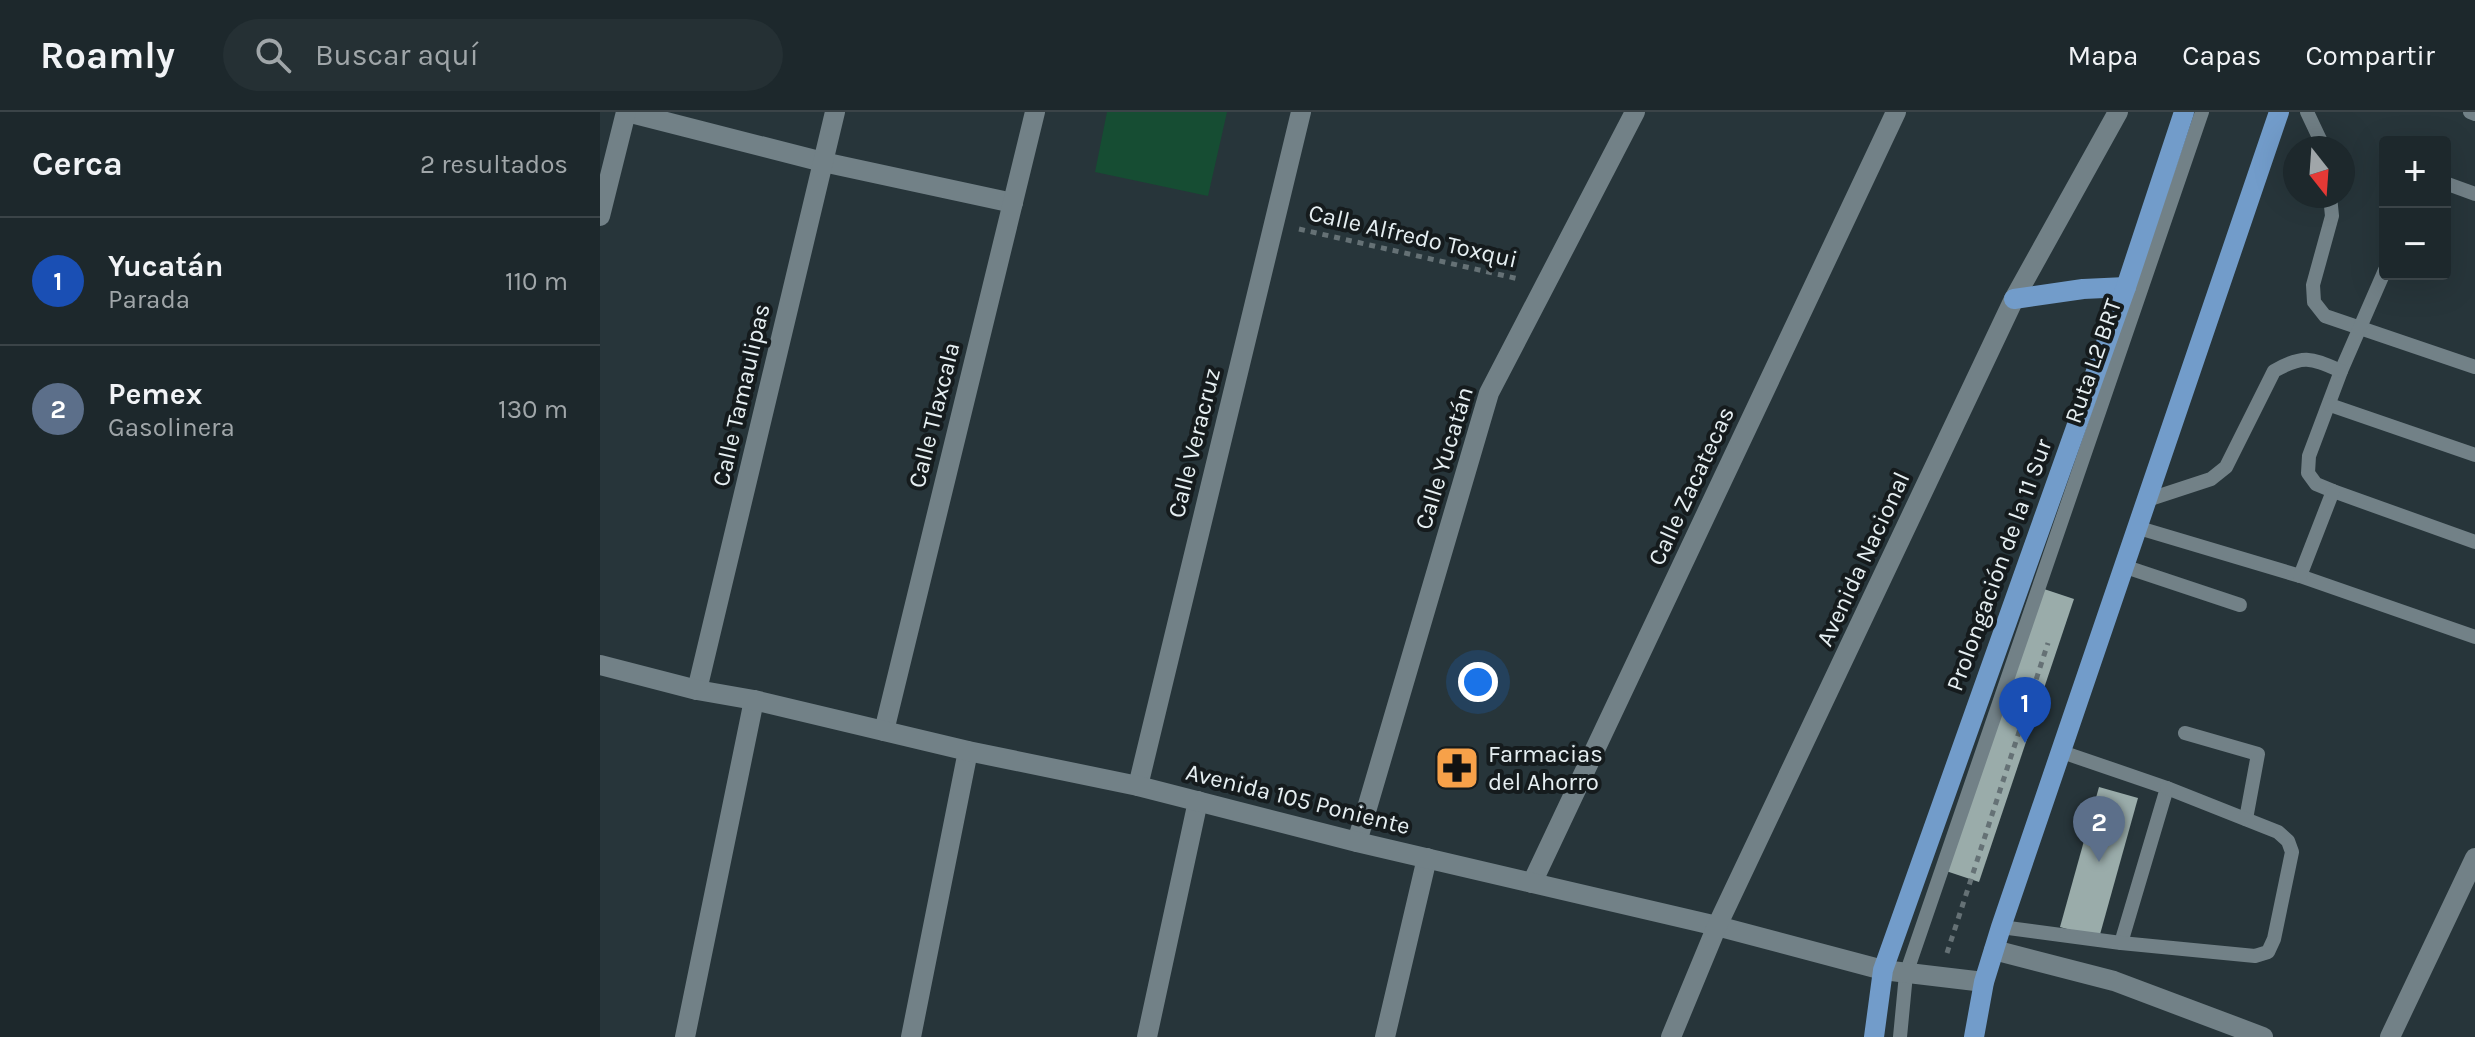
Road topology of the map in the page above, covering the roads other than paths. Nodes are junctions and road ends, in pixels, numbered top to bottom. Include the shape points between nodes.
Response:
1 (626, 112) edge
2 (835, 112) edge
3 (1035, 112) edge
4 (1301, 112) edge
5 (1635, 112) edge
6 (1896, 112) edge
7 (2118, 112) edge
8 (2184, 112) edge
9 (2202, 112) edge
10 (2269, 112) edge
11 (2279, 112) edge
12 (2307, 112) edge
13 (2318, 136) edge
14 (823, 162) junction
15 (2451, 185) edge
16 (2475, 194) edge
17 (1013, 203) junction
18 (2331, 208) edge
19 (600, 216) edge
20 (2381, 280) edge
21 (2126, 287) junction
22 (2014, 299) junction
23 (2360, 328) junction
24 (2475, 367) edge
25 (2341, 371) junction
26 (2330, 405) junction
27 (2475, 455) edge
28 (2333, 491) junction
29 (2147, 500) junction
30 (2139, 528) junction
31 (2475, 542) edge
32 (2126, 567) junction
33 (2300, 576) junction
34 (2240, 605) dead end
35 (2475, 637) edge
36 (600, 665) edge
37 (697, 690) junction
38 (754, 700) junction
39 (884, 731) junction
40 (2185, 733) dead end
41 (968, 751) junction
42 (2062, 752) junction
43 (1138, 786) junction
44 (2167, 788) junction
45 (1198, 801) junction
46 (2246, 819) junction
47 (1357, 842) junction
48 (1427, 858) junction
49 (2475, 858) edge
50 (1532, 883) junction
51 (1717, 926) junction
52 (2001, 927) junction
53 (2121, 943) junction
54 (1994, 950) junction
55 (1883, 970) junction
56 (1906, 974) junction
57 (1980, 981) junction
58 (685, 1037) edge
59 (911, 1037) edge
60 (1147, 1037) edge
61 (1385, 1037) edge
62 (1671, 1037) edge
63 (1874, 1037) edge
64 (1900, 1037) edge
65 (1964, 1037) edge
66 (1974, 1037) edge
67 (2263, 1037) edge
68 (2390, 1037) edge

1 - 14 street
1 - 19 street
2 - 14 street, Calle Tamaulipas
3 - 17 street, Calle Tlaxcala
4 - 43 street, Calle Veracruz
5 - 47 street, Calle Yucatán via 1489,393
6 - 50 street, Calle Zacatecas
7 - 22 street, Avenida Nacional
8 - 21 main road, Prolongación de la 11 Sur
9 - 56 lane, Ruta L2 BRT
10 - 57 lane
11 - 29 main road
12 - 13 lane
14 - 17 street
14 - 37 street, Calle Tamaulipas
15 - 16 lane
17 - 39 street, Calle Tlaxcala
18 - 23 lane via 2313,285 2314,302 2325,316
20 - 23 lane
21 - 22 main road
21 - 55 main road, Prolongación de la 11 Sur
22 - 51 street, Avenida Nacional
23 - 24 lane
23 - 25 lane
25 - 26 lane
25 - 29 lane via 2312,358 2274,371 2226,467 2211,479
26 - 27 lane
26 - 28 lane via 2309,456 2308,473 2316,484
28 - 31 lane
28 - 33 lane
29 - 30 main road
30 - 32 main road
30 - 33 lane
32 - 34 lane
32 - 42 main road
33 - 35 lane
36 - 37 street, Avenida 105 Poniente
37 - 38 street, Avenida 105 Poniente
38 - 39 street, Avenida 105 Poniente
38 - 58 street
39 - 41 street, Avenida 105 Poniente
40 - 46 lane via 2258,754
41 - 43 street, Avenida 105 Poniente
41 - 59 street
42 - 44 lane
42 - 52 main road
43 - 45 street, Avenida 105 Poniente
44 - 46 lane
44 - 53 lane
45 - 47 street, Avenida 105 Poniente
45 - 60 street
46 - 53 lane via 2278,832 2292,852 2268,952 2255,956
47 - 48 street, Avenida 105 Poniente
48 - 50 street, Avenida 105 Poniente
48 - 61 street
49 - 68 street
50 - 51 street, Avenida 105 Poniente
51 - 55 street, Avenida 105 Poniente
51 - 62 street, Avenida Nacional
52 - 53 lane
52 - 54 main road
54 - 57 main road
54 - 67 street via 2114,981
55 - 56 street, Avenida 105 Poniente
55 - 63 main road, Prolongación de la 11 Sur
56 - 57 street, Avenida 105 Poniente
56 - 64 lane, Ruta L2 BRT
57 - 65 lane
57 - 66 main road

